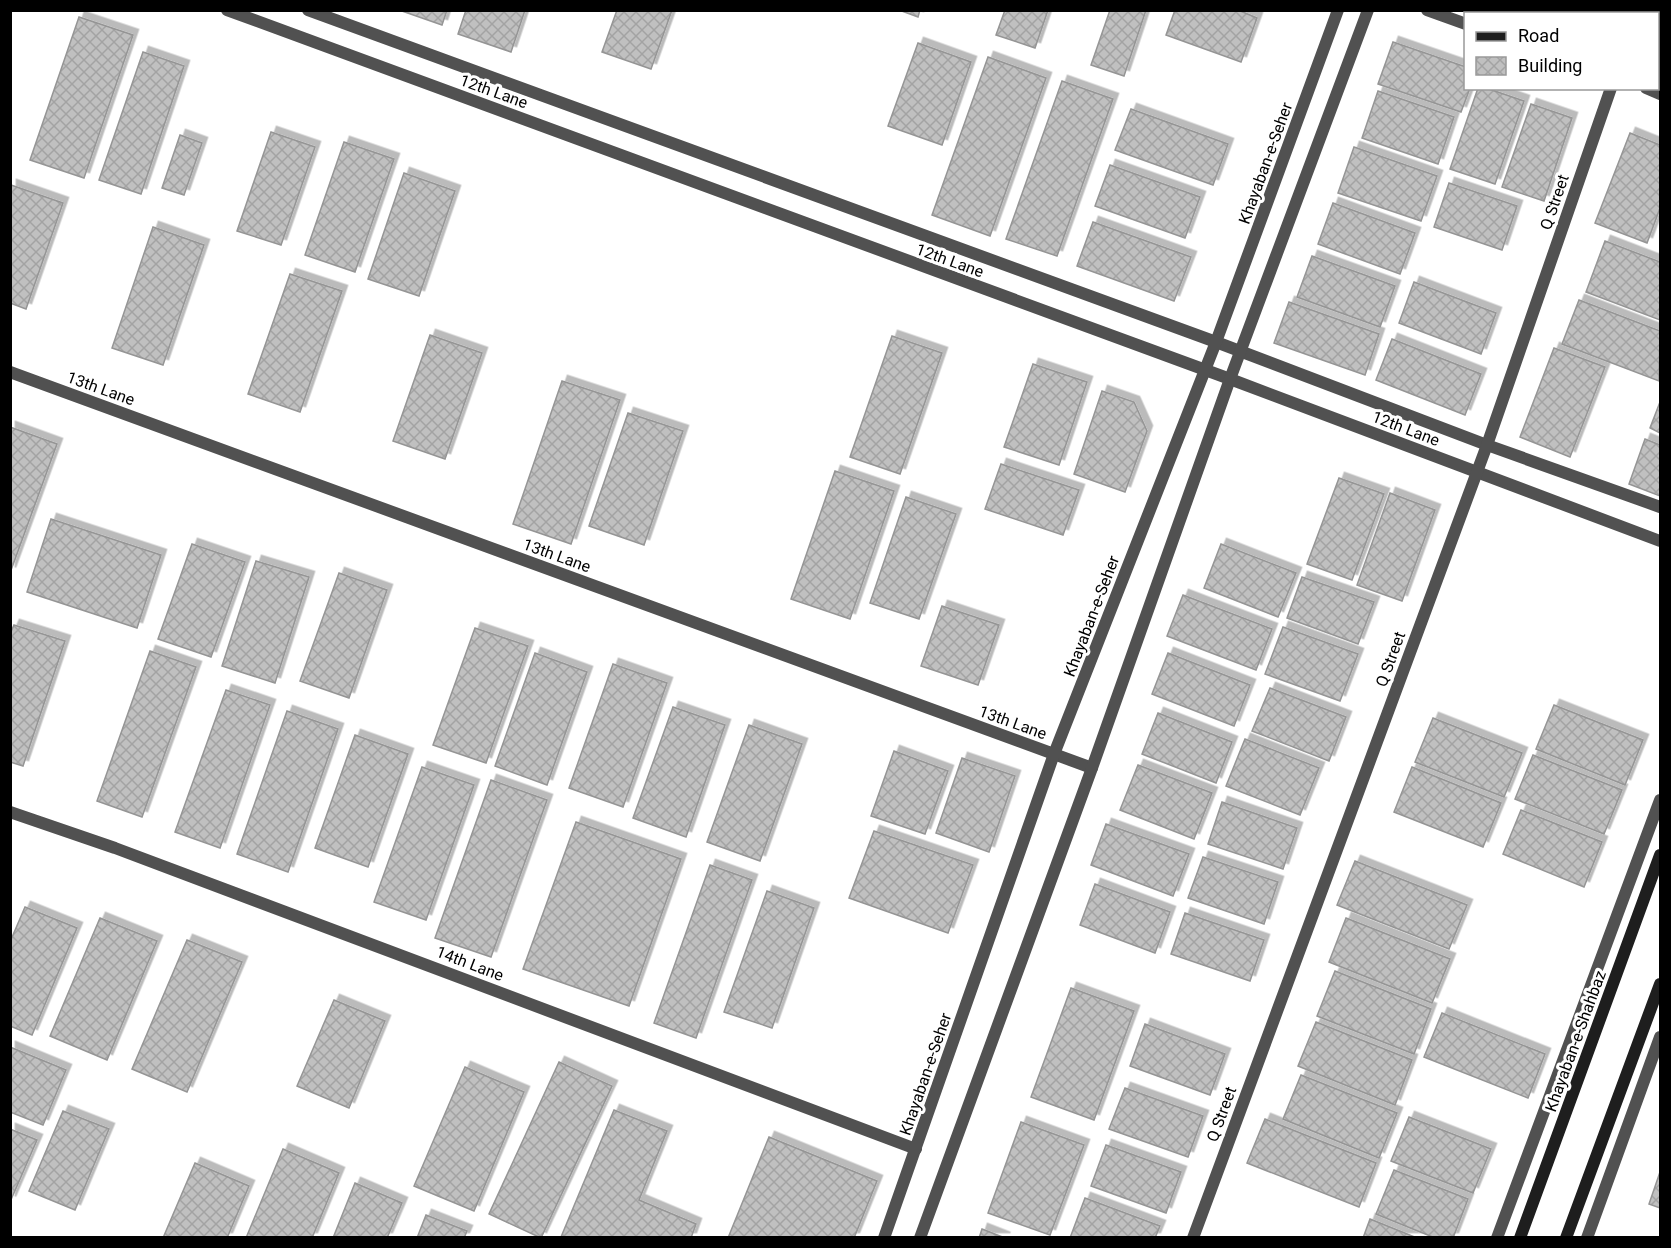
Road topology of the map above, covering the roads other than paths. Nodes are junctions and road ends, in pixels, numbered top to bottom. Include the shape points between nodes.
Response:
1 (227, 10) edge
2 (308, 10) edge
3 (1338, 10) edge
4 (1368, 10) edge
5 (1427, 10) edge
6 (1464, 23) edge
7 (1610, 90) edge
8 (1216, 342) junction
9 (1241, 352) junction
10 (1204, 371) junction
11 (10, 372) edge
12 (1230, 379) junction
13 (1487, 445) junction
14 (1477, 473) junction
15 (1660, 507) edge
16 (1660, 541) edge
17 (1054, 754) junction
18 (1092, 768) junction
19 (1660, 800) edge
20 (10, 812) edge
21 (1660, 855) edge
22 (1660, 984) edge
23 (1660, 1037) edge
24 (916, 1149) junction
25 (884, 1238) edge
26 (920, 1238) edge
27 (1193, 1238) edge
28 (1497, 1238) edge
29 (1520, 1238) edge
30 (1566, 1238) edge
31 (1587, 1238) edge

1 - 10 street, 12th Lane
2 - 8 street, 12th Lane
3 - 8 street, Khayaban-e-Seher
4 - 9 street
5 - 6 street
7 - 13 street, Q Street
8 - 9 street, 12th Lane
8 - 10 street, Khayaban-e-Seher
9 - 12 street
9 - 13 street, 12th Lane
10 - 12 street, 12th Lane
10 - 17 street, Khayaban-e-Seher
11 - 17 street, 13th Lane
12 - 14 street, 12th Lane
12 - 18 street
13 - 14 street, Q Street
13 - 15 street, 12th Lane
14 - 16 street, 12th Lane
14 - 27 street, Q Street
17 - 18 street, 13th Lane
17 - 24 street, Khayaban-e-Seher
18 - 26 street
19 - 28 street
20 - 24 street, 14th Lane
21 - 29 main road, Khayaban-e-Shahbaz
22 - 30 main road
23 - 31 street
24 - 25 street, Khayaban-e-Seher

